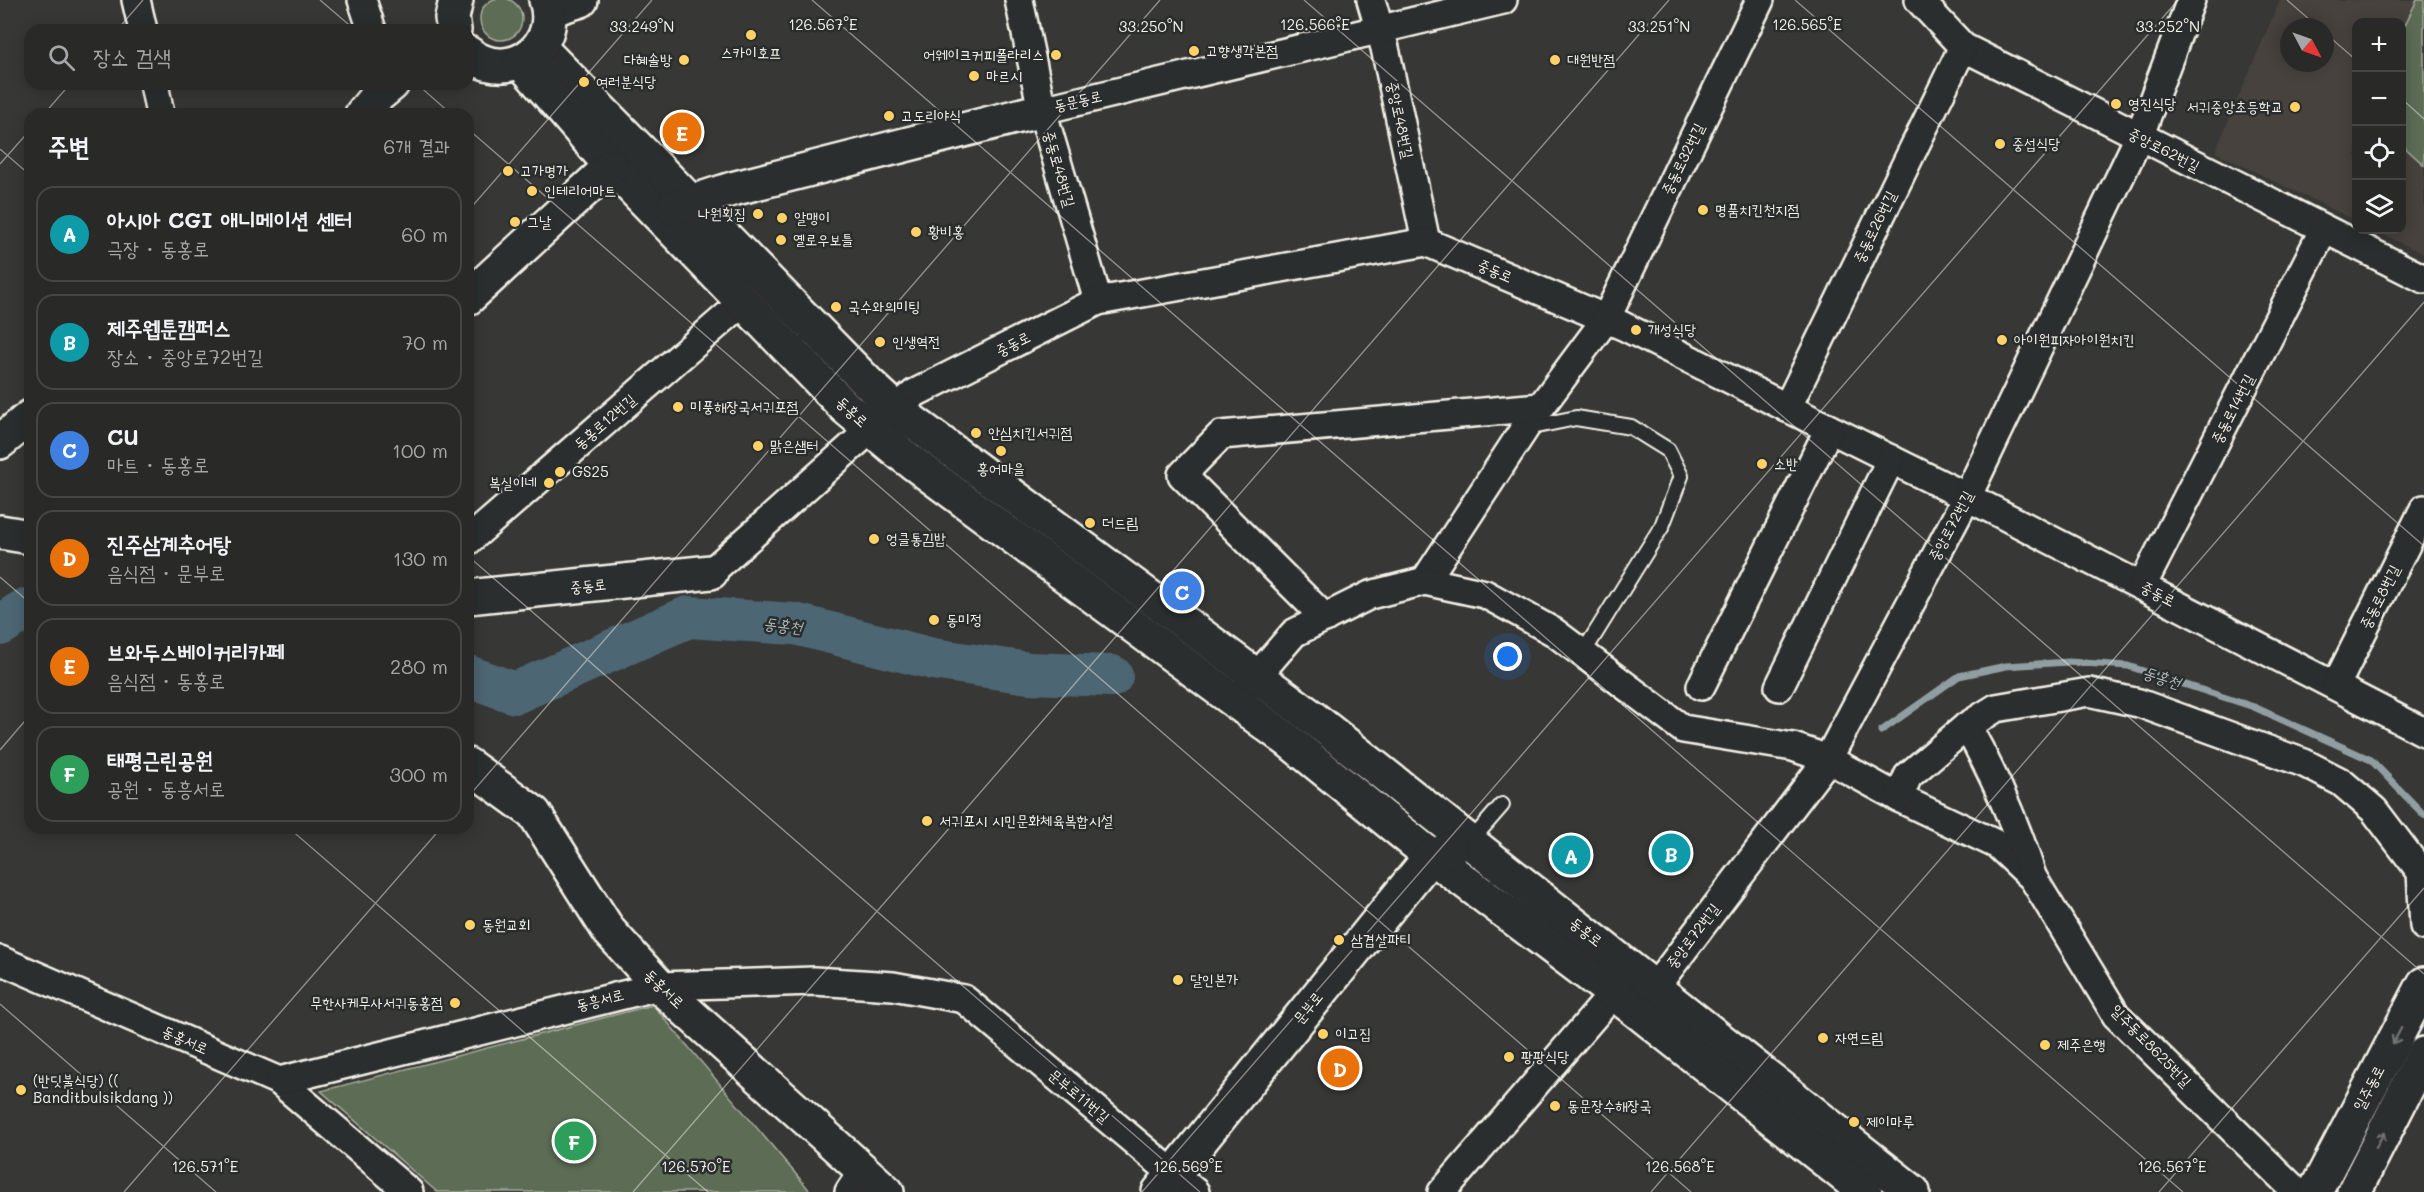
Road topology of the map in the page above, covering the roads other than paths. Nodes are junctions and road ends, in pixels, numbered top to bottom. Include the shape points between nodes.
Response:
1 (136, 0) edge
2 (362, 0) edge
3 (581, 0) edge
4 (1019, 0) edge
5 (1371, 0) edge
6 (1503, 0) edge
7 (1760, 0) edge
8 (1918, 0) edge
9 (2191, 0) edge
10 (548, 5) edge
11 (141, 24) edge
12 (370, 24) edge
13 (1379, 29) junction
14 (1963, 47) junction
15 (530, 54) junction
16 (474, 57) edge
17 (154, 90) edge
18 (159, 108) edge
19 (1042, 110) junction
20 (2139, 137) junction
21 (611, 166) junction
22 (691, 202) junction
23 (657, 214) junction
24 (2323, 231) junction
25 (1426, 242) junction
26 (2424, 279) edge
27 (474, 292) edge
28 (1098, 301) junction
29 (743, 302) junction
30 (1606, 319) junction
31 (1787, 408) junction
32 (897, 410) junction
33 (1532, 418) junction
34 (24, 422) edge
35 (871, 429) junction
36 (1829, 429) junction
37 (0, 442) edge
38 (1891, 459) junction
39 (1967, 497) junction
40 (2424, 508) edge
41 (0, 532) edge
42 (24, 536) edge
43 (474, 536) edge
44 (711, 572) joint
45 (1425, 581) junction
46 (2142, 586) junction
47 (474, 596) edge
48 (1325, 618) junction
49 (1583, 653) junction
50 (1256, 674) junction
51 (2336, 685) junction
52 (1701, 686) dead end
53 (1779, 687) dead end
54 (1237, 701) junction
55 (1967, 726) junction
56 (2424, 732) edge
57 (1828, 759) junction
58 (474, 769) edge
59 (1899, 798) junction
60 (1502, 805) dead end
61 (1469, 843) junction
62 (1431, 856) junction
63 (2033, 878) junction
64 (2424, 926) edge
65 (0, 960) edge
66 (2424, 984) edge
67 (659, 986) junction
68 (1635, 998) junction
69 (964, 999) joint
70 (2424, 1054) edge
71 (279, 1081) junction
72 (866, 1185) edge
73 (1176, 1186) edge
74 (409, 1192) edge
75 (1442, 1192) edge
76 (1865, 1192) edge
77 (1913, 1192) edge
78 (2297, 1192) edge
79 (2315, 1192) edge
80 (2354, 1192) edge

1 - 11 street
2 - 12 street
3 - 10 main road
4 - 19 street, 중동로48번길
5 - 13 street, 중앙로48번길
6 - 13 street, 동문동로
7 - 30 street, 중동로32번길
8 - 14 street, 중앙로62번길
9 - 20 street, 중앙로72번길
10 - 15 main road via 547,33
13 - 19 street, 동문동로
13 - 25 street, 중앙로48번길
14 - 20 street, 중앙로62번길
14 - 31 street, 중동로26번길
15 - 16 main road via 498,66
15 - 21 main road, 동홍로
15 - 22 main road, 동홍로
17 - 18 street
19 - 22 main road, 동문동로
19 - 28 street, 중동로48번길
20 - 24 street, 중앙로62번길
20 - 39 street, 중앙로72번길
21 - 23 main road, 동홍로
21 - 27 main road
22 - 23 main road, 동문동로
22 - 32 main road, 동홍로
23 - 29 main road, 동홍로
24 - 26 street, 중앙로62번길
24 - 46 street, 중동로14번길
25 - 28 street, 중동로
25 - 30 street, 중동로
28 - 32 street, 중동로 via 915,393
29 - 35 main road, 동홍로
29 - 43 street, 동홍로12번길
30 - 31 street, 중동로
30 - 33 street
31 - 36 street, 중동로
32 - 35 street, 중동로
32 - 50 main road, 동홍로
33 - 45 street
33 - 48 street via 1221,435 1182,475
33 - 49 lane via 1576,418 1631,427 1668,450 1681,476 1662,526
34 - 37 main road
35 - 44 street, 중동로
35 - 54 main road, 동홍로 via 964,502
36 - 38 street, 중동로
36 - 52 street
38 - 39 street, 중동로
38 - 53 street
39 - 46 street, 중동로
39 - 57 street, 중앙로72번길
40 - 51 street, 중동로8번길
41 - 42 main road
44 - 47 main road, 중동로
45 - 48 street via 1370,595
45 - 49 street via 1485,594 1554,632
46 - 51 street, 중동로
48 - 50 street via 1294,633
49 - 57 street, 일주동로8625번길 via 1683,729 1793,747
50 - 54 street
50 - 61 main road, 동홍로
51 - 56 street, 중동로
54 - 62 main road, 동홍로
55 - 59 street via 1908,776
55 - 63 street, 일주동로8625번길 via 1996,778
55 - 64 street via 1996,708 2089,692 2139,703 2304,763 2341,782 2374,810 2398,839 2421,872
57 - 59 street, 일주동로8625번길
57 - 68 street, 중앙로72번길
58 - 67 main road, 동홍서로 via 534,813 609,932
59 - 63 street, 일주동로8625번길 via 1998,845
60 - 61 lane
61 - 62 main road
61 - 68 main road, 동홍로
62 - 68 main road, 동홍로
62 - 73 main road, 문부로
63 - 78 street, 일주동로8625번길 via 2116,1015
65 - 71 street, 동홍서로
66 -> 79 main road, 일주동로
67 - 69 street, 동흥서로 via 814,981 893,986
67 - 71 street, 동흥서로
67 - 72 main road, 동홍서로
68 - 75 street
68 - 76 main road, 동홍로
68 - 77 main road, 동홍로
69 - 73 street, 문부로11번길
80 -> 70 main road
71 - 74 street, 동홍서로

